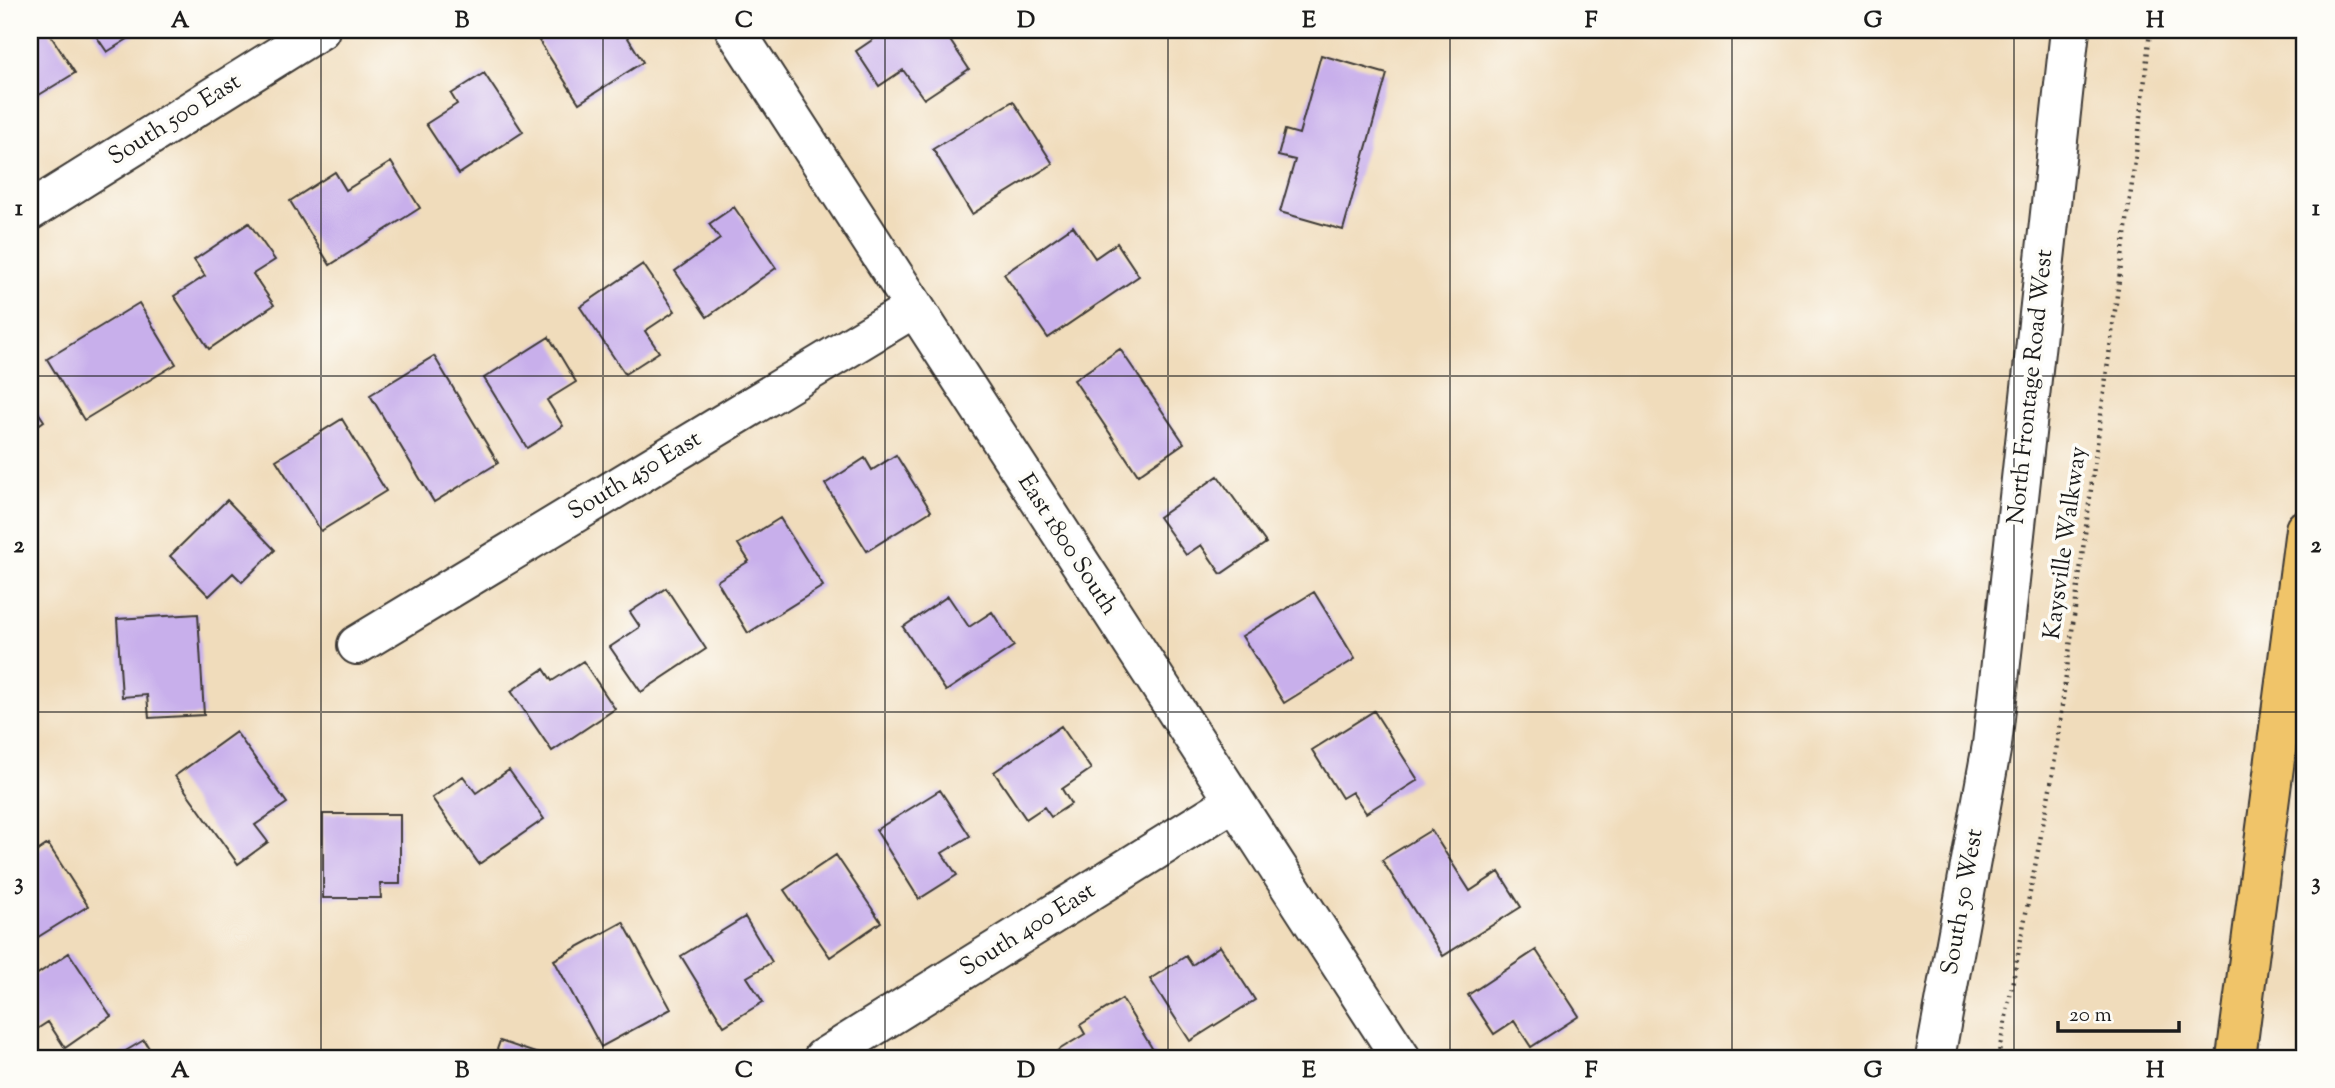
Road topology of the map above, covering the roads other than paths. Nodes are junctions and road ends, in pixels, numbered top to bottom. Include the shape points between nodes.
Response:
1 (320, 30) edge
2 (735, 30) edge
3 (2070, 30) edge
4 (30, 211) edge
5 (914, 308) junction
6 (2305, 529) edge
7 (357, 645) dead end
8 (1992, 745) joint
9 (1234, 802) junction
10 (823, 1058) edge
11 (1401, 1058) edge
12 (1934, 1058) edge
13 (2236, 1058) edge

1 - 4 street, South 500 East
2 - 5 street, East 1800 South
3 - 8 street, North Frontage Road West
5 - 7 street, South 450 East
5 - 9 street, East 1800 South
6 - 13 highway
8 - 12 street, South 50 West
9 - 10 street, South 400 East
9 - 11 street, East 1800 South

